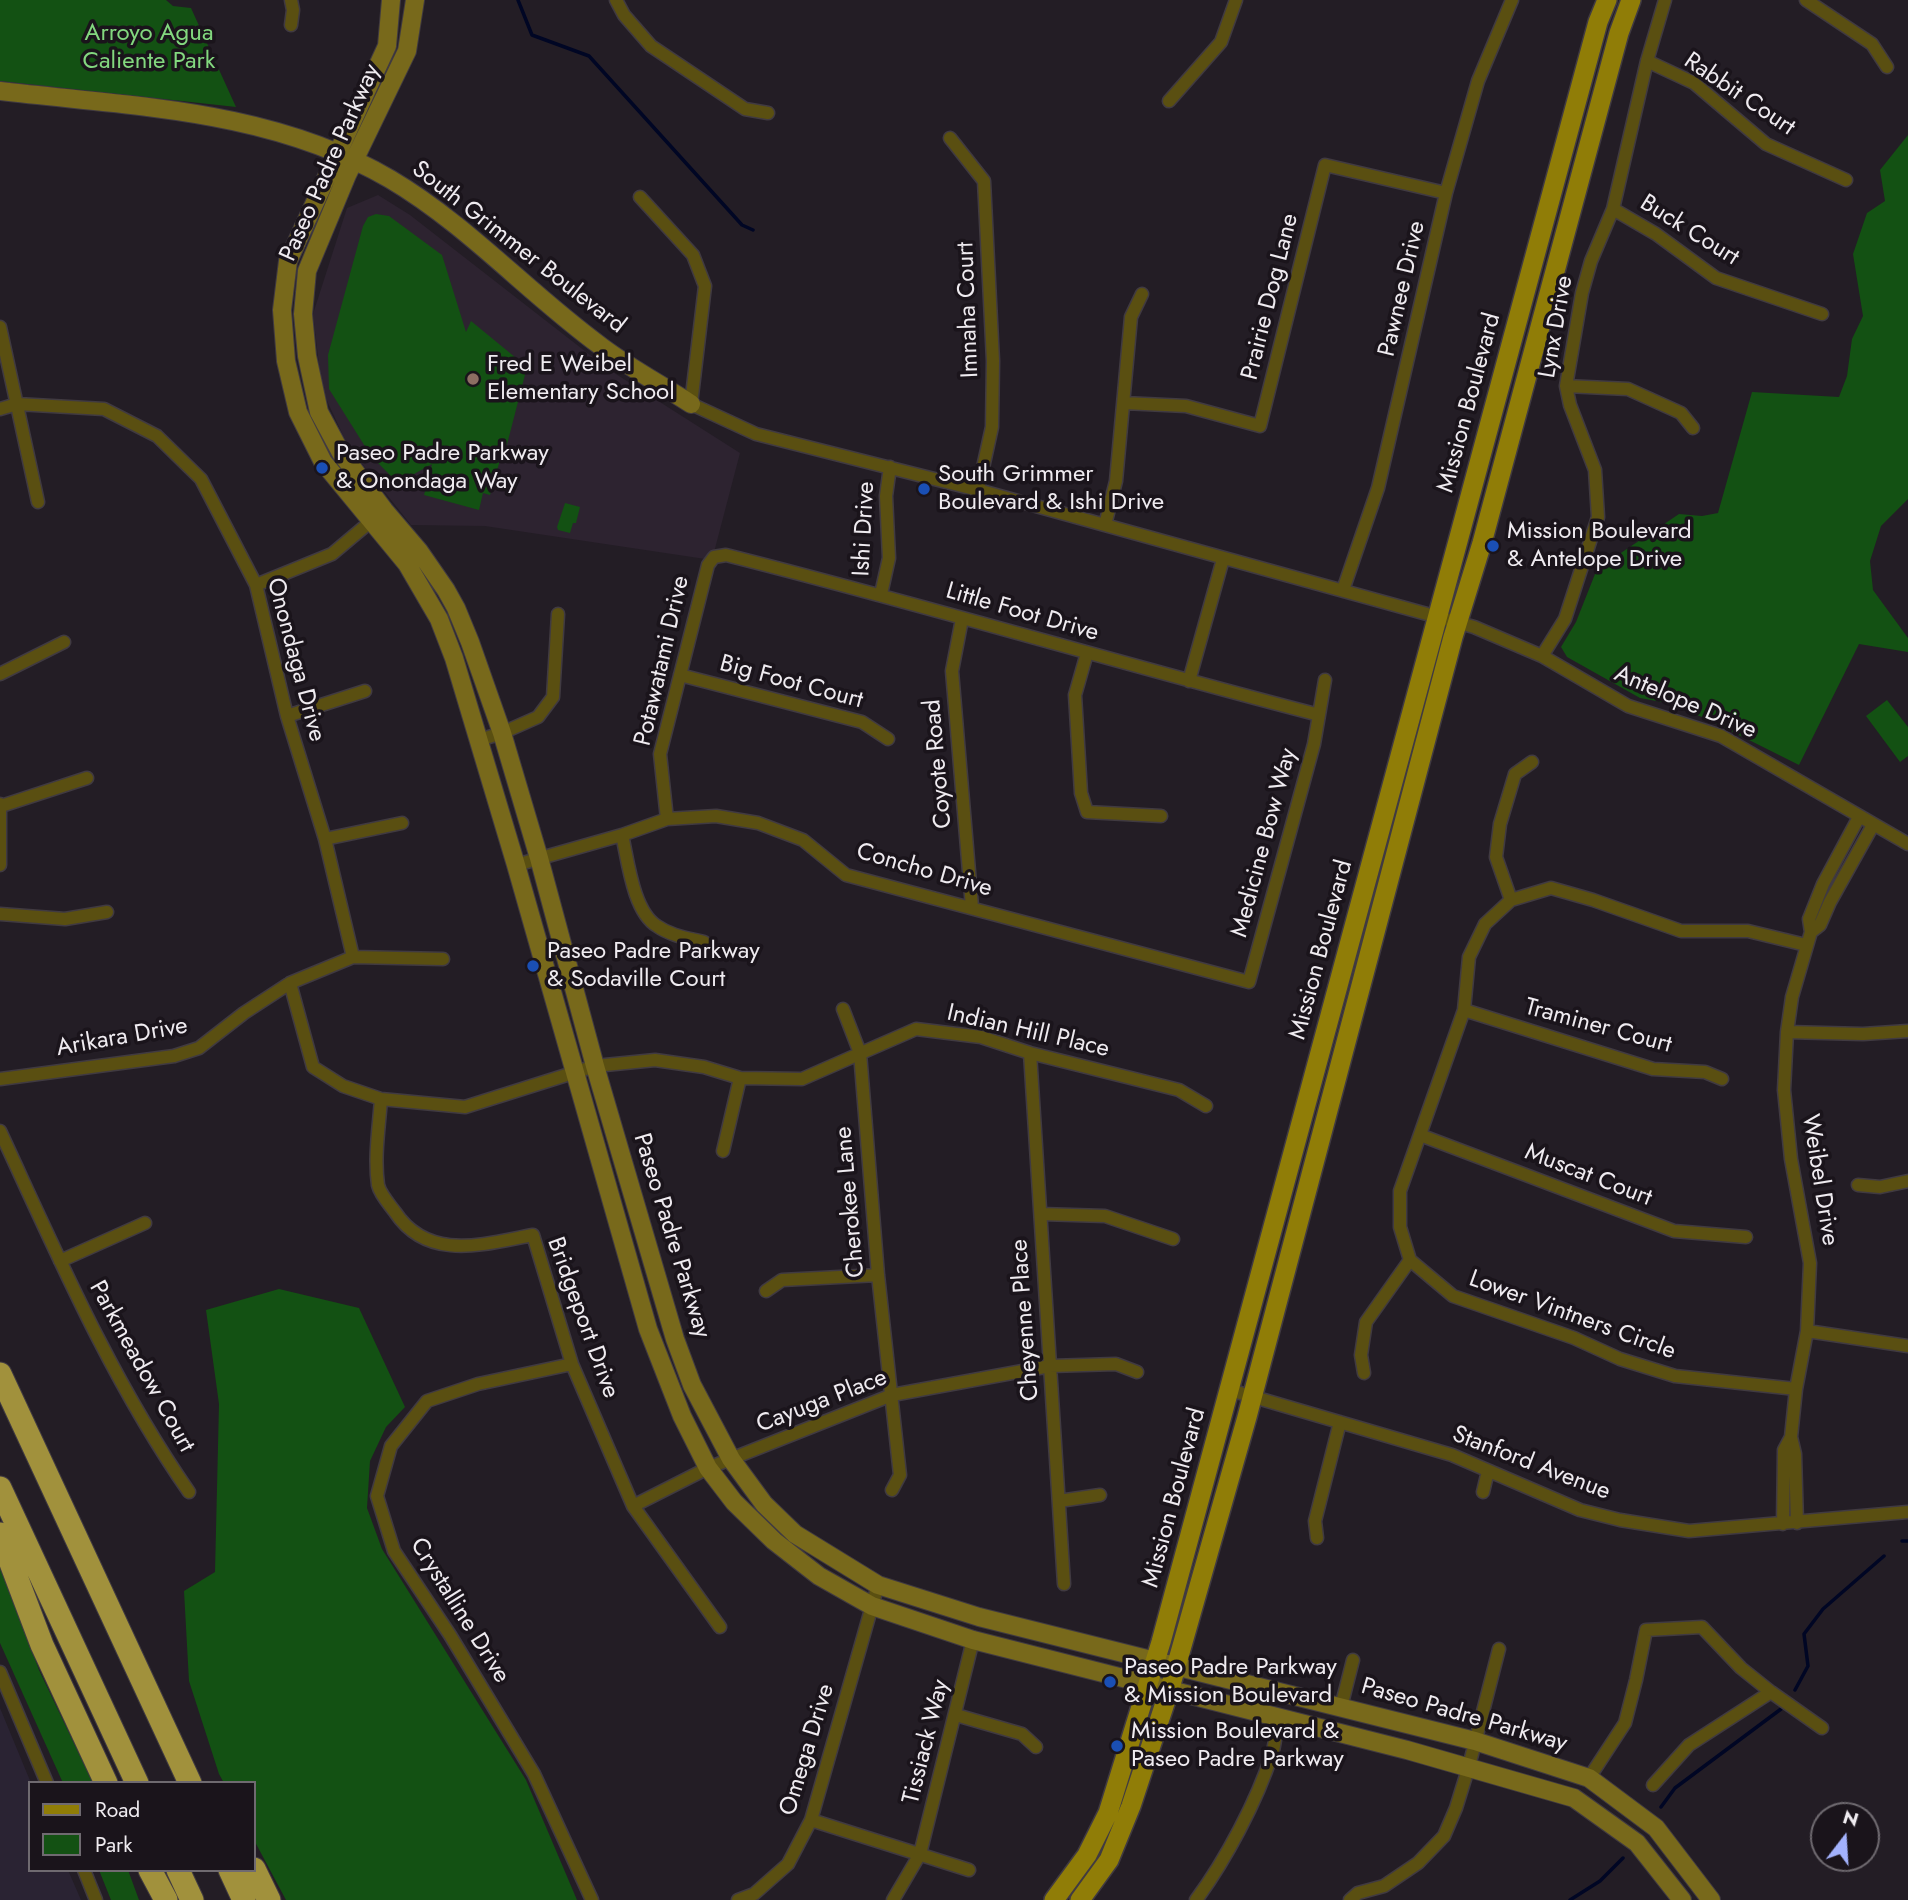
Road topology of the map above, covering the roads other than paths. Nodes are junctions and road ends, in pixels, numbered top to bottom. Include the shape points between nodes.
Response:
1 (291, 0) edge
2 (391, 0) edge
3 (415, 0) edge
4 (616, 0) edge
5 (1236, 0) edge
6 (1512, 0) edge
7 (1607, 0) edge
8 (1631, 0) edge
9 (1665, 0) edge
10 (1806, 0) edge
11 (291, 25) dead end
12 (1647, 61) junction
13 (1886, 67) dead end
14 (0, 91) edge
15 (1169, 101) dead end
16 (768, 113) dead end
17 (950, 138) dead end
18 (345, 157) junction
19 (1846, 180) dead end
20 (1446, 193) junction
21 (640, 197) dead end
22 (1613, 209) junction
23 (1142, 293) dead end
24 (1822, 314) dead end
25 (0, 327) edge
26 (1566, 386) junction
27 (1124, 403) junction
28 (17, 404) junction
29 (691, 404) junction
30 (0, 409) edge
31 (1692, 428) dead end
32 (890, 467) junction
33 (978, 490) junction
34 (38, 502) dead end
35 (377, 515) junction
36 (1105, 525) junction
37 (714, 557) joint
38 (1223, 559) junction
39 (256, 585) junction
40 (1343, 590) junction
41 (881, 594) junction
42 (558, 614) dead end
43 (1437, 618) junction
44 (962, 619) junction
45 (1457, 623) junction
46 (64, 642) dead end
47 (1087, 653) junction
48 (1542, 656) junction
49 (0, 674) edge
50 (680, 675) junction
51 (1325, 680) dead end
52 (1189, 681) junction
53 (365, 691) dead end
54 (1319, 715) junction
55 (287, 716) junction
56 (502, 733) junction
57 (888, 739) dead end
58 (479, 740) junction
59 (1532, 762) dead end
60 (87, 778) dead end
61 (0, 805) edge
62 (1161, 816) dead end
63 (1859, 817) junction
64 (667, 819) junction
65 (402, 824) dead end
66 (1873, 825) junction
67 (622, 835) junction
68 (325, 839) junction
69 (1908, 844) edge
70 (539, 859) junction
71 (0, 865) edge
72 (516, 865) junction
73 (1511, 900) junction
74 (972, 907) junction
75 (107, 912) dead end
76 (0, 914) edge
77 (1811, 932) junction
78 (704, 942) dead end
79 (1806, 945) junction
80 (353, 957) junction
81 (443, 959) dead end
82 (1249, 982) joint
83 (290, 983) junction
84 (843, 1009) dead end
85 (1464, 1010) junction
86 (1908, 1031) edge
87 (1787, 1032) junction
88 (860, 1053) junction
89 (1030, 1053) junction
90 (595, 1066) junction
91 (574, 1072) junction
92 (740, 1078) junction
93 (0, 1079) edge
94 (1722, 1079) dead end
95 (381, 1099) junction
96 (1206, 1106) dead end
97 (0, 1130) edge
98 (1420, 1135) junction
99 (723, 1151) dead end
100 (1908, 1181) edge
101 (1858, 1185) dead end
102 (1041, 1214) junction
103 (145, 1223) dead end
104 (1746, 1237) dead end
105 (1173, 1239) dead end
106 (1410, 1260) junction
107 (60, 1261) junction
108 (878, 1275) junction
109 (766, 1291) dead end
110 (1807, 1331) junction
111 (1908, 1346) edge
112 (572, 1364) junction
113 (1050, 1366) junction
114 (1137, 1372) dead end
115 (1364, 1373) dead end
116 (0, 1374) edge
117 (1796, 1389) junction
118 (1230, 1390) junction
119 (892, 1395) junction
120 (1252, 1397) junction
121 (1340, 1422) junction
122 (1791, 1437) junction
123 (731, 1459) junction
124 (708, 1468) junction
125 (1488, 1471) junction
126 (0, 1488) edge
127 (892, 1490) dead end
128 (188, 1492) dead end
129 (1483, 1492) dead end
130 (1100, 1495) dead end
131 (1059, 1501) junction
132 (633, 1506) junction
133 (1908, 1512) edge
134 (1797, 1523) junction
135 (1783, 1524) junction
136 (0, 1534) edge
137 (1317, 1538) dead end
138 (98, 1584) junction
139 (1064, 1584) dead end
140 (878, 1585) junction
141 (872, 1606) junction
142 (720, 1627) dead end
143 (973, 1640) junction
144 (1499, 1649) dead end
145 (1353, 1660) dead end
146 (1155, 1662) junction
147 (1175, 1667) junction
148 (0, 1672) edge
149 (1149, 1684) junction
150 (1170, 1688) junction
151 (1771, 1692) junction
152 (1341, 1707) junction
153 (956, 1715) junction
154 (1278, 1716) junction
155 (1822, 1728) dead end
156 (1475, 1741) junction
157 (1036, 1747) dead end
158 (1469, 1766) junction
159 (1589, 1778) junction
160 (46, 1781) edge
161 (105, 1781) edge
162 (136, 1781) edge
163 (189, 1781) edge
164 (207, 1781) edge
165 (1653, 1785) dead end
166 (811, 1820) junction
167 (920, 1854) junction
168 (969, 1870) dead end
169 (85, 1872) edge
170 (143, 1872) edge
171 (151, 1872) edge
172 (179, 1872) edge
173 (231, 1872) edge
174 (255, 1872) edge
175 (96, 1900) edge
176 (154, 1900) edge
177 (166, 1900) edge
178 (192, 1900) edge
179 (244, 1900) edge
180 (269, 1900) edge
181 (592, 1900) edge
182 (738, 1900) edge
183 (892, 1900) edge
184 (1054, 1900) edge
185 (1080, 1900) edge
186 (1196, 1900) edge
187 (1350, 1900) edge
188 (1682, 1900) edge
189 (1711, 1900) edge

1 - 11 street
2 - 18 main road, Paseo Padre Parkway via 387,46
3 - 18 main road, Paseo Padre Parkway via 407,51
4 - 16 street via 651,46 745,109
5 - 15 street via 1221,42
6 - 20 street, Pawnee Drive via 1478,81
7 - 43 main road, Mission Boulevard
8 - 45 main road, Mission Boulevard
9 - 12 street, Lynx Drive
10 - 13 street via 1872,44
12 - 19 street, Rabbit Court via 1694,83 1766,144
12 - 22 street, Lynx Drive
14 - 18 main road, South Grimmer Boulevard via 205,114 271,129
17 - 33 street, Imnaha Court via 984,181 992,428
18 - 29 main road, South Grimmer Boulevard via 409,191 601,347
18 - 35 main road, Paseo Padre Parkway via 288,261 282,310 286,361 298,412 323,462
20 - 27 street, Prairie Dog Lane via 1325,165 1261,426 1185,406
20 - 40 street, Pawnee Drive via 1378,488
21 - 29 street via 693,255 705,286
22 - 24 street, Buck Court via 1656,233 1716,278
22 - 26 street, Lynx Drive via 1582,293
23 - 27 street via 1131,317
25 - 28 street
26 - 31 street via 1628,389 1681,412
26 - 48 street, Lynx Drive via 1595,470 1598,517 1566,619
27 - 36 street via 1116,481
28 - 30 street, Onondaga Drive
28 - 34 street
28 - 39 street, Onondaga Drive via 104,409 158,436 201,479
29 - 32 street, South Grimmer Boulevard via 756,434
32 - 33 street, South Grimmer Boulevard
32 - 41 street, Ishi Drive via 886,496 889,558
33 - 36 street, South Grimmer Boulevard
35 - 39 street via 332,554
35 - 56 main road, Paseo Padre Parkway via 419,551 456,608
35 - 58 main road, Paseo Padre Parkway via 439,620
36 - 38 street, South Grimmer Boulevard
37 - 41 street, Little Foot Drive via 726,555
37 - 50 street, Potawatami Drive via 708,565
38 - 40 street, South Grimmer Boulevard
38 - 52 street
39 - 55 street, Onondaga Drive
40 - 43 street, South Grimmer Boulevard
41 - 44 street, Little Foot Drive
42 - 56 street via 553,697 538,717
43 - 45 street, Antelope Drive
43 - 118 main road, Mission Boulevard
44 - 47 street, Little Foot Drive
44 - 74 street, Coyote Road via 953,671
45 - 48 street, Antelope Drive
45 - 120 main road, Mission Boulevard
46 - 49 street
47 - 52 street, Little Foot Drive
47 - 62 street via 1075,695 1081,793 1087,812
48 - 63 street, Antelope Drive via 1628,706 1721,736
50 - 57 street, Big Foot Court via 862,722
50 - 64 street, Potawatami Drive via 660,754
51 - 54 street, Medicine Bow Way
52 - 54 street, Little Foot Drive
53 - 55 street
54 - 82 street, Medicine Bow Way
55 - 68 street, Onondaga Drive
56 - 58 street
56 - 70 main road, Paseo Padre Parkway
58 - 72 main road, Paseo Padre Parkway
59 - 73 street via 1515,774 1500,824 1496,857
60 - 61 street
61 - 71 street
63 - 66 street, Antelope Drive
63 - 77 street, Weibel Drive via 1823,884 1809,919
64 - 67 street, Concho Drive
64 - 74 street, Concho Drive via 716,816 758,823 803,840 846,875
65 - 68 street
66 - 69 street, Antelope Drive
66 - 77 street, Weibel Drive via 1820,925
67 - 70 street, Concho Drive
67 - 78 street via 644,912 655,926
68 - 80 street, Onondaga Drive
70 - 72 street, Concho Drive
70 - 90 main road, Paseo Padre Parkway
72 - 91 main road, Paseo Padre Parkway
73 - 79 street via 1551,888 1681,931 1748,931
73 - 85 street via 1485,924 1469,957
74 - 82 street, Concho Drive
75 - 76 street via 65,919
77 - 79 street, Weibel Drive
79 - 87 street, Weibel Drive
80 - 81 street
80 - 83 street, Arikara Drive
83 - 93 street, Arikara Drive via 199,1048
83 - 95 street, Indian Hill Place via 313,1067 343,1086
84 - 88 street, Cherokee Lane
85 - 94 street, Traminer Court via 1653,1069 1705,1072
85 - 98 street
86 - 87 street
87 - 110 street, Weibel Drive via 1784,1090 1810,1263
88 - 89 street, Indian Hill Place via 916,1029 981,1037
88 - 92 street, Indian Hill Place via 802,1079
88 - 108 street, Cherokee Lane
89 - 96 street, Indian Hill Place via 1179,1090
89 - 102 street, Cheyenne Place
90 - 91 street, Indian Hill Place
90 - 92 street, Indian Hill Place via 655,1060
90 - 123 main road, Paseo Padre Parkway via 675,1339 692,1385
91 - 95 street, Indian Hill Place via 465,1107
91 - 124 main road, Paseo Padre Parkway via 648,1329 681,1416
92 - 99 street
95 - 112 street, Bridgeport Drive via 376,1159 379,1189 402,1224 430,1243 470,1246 533,1235
97 - 107 street, Parkmeadow Court
98 - 104 street, Muscat Court via 1674,1231
98 - 106 street via 1399,1191 1400,1227
100 - 101 street
102 - 105 street via 1105,1216
102 - 113 street, Cheyenne Place
103 - 107 street
106 - 115 street via 1366,1322 1361,1355
106 - 117 street, Lower Vintners Circle via 1453,1296 1620,1359 1675,1376
107 - 128 street, Parkmeadow Court via 157,1447
108 - 109 street via 782,1280
108 - 119 street, Cherokee Lane
110 - 111 street
110 - 117 street, Weibel Drive
112 - 132 street, Bridgeport Drive
112 - 181 street, Crystalline Drive via 478,1384 427,1401 391,1446 377,1496 394,1551 534,1773
113 - 114 street, Cayuga Place via 1116,1364
113 - 119 street, Cayuga Place
113 - 131 street, Cheyenne Place
116 - 138 highway
117 - 122 street, Weibel Drive
118 - 120 street, Stanford Avenue
118 - 146 main road, Mission Boulevard
119 - 123 street, Cayuga Place
119 - 127 street, Cherokee Lane via 900,1475
120 - 121 street, Stanford Avenue
120 - 147 main road, Mission Boulevard
121 - 125 street, Stanford Avenue via 1452,1455
121 - 137 street via 1315,1521
122 - 134 street, Weibel Drive
122 - 135 street, Weibel Drive via 1784,1450
123 - 124 street, Cayuga Place
123 - 140 main road, Paseo Padre Parkway via 764,1504 795,1534
124 - 132 street, Cayuga Place
124 - 141 main road, Paseo Padre Parkway via 734,1502 774,1541 819,1576
125 - 129 street
125 - 135 street, Stanford Avenue via 1580,1510 1620,1520 1689,1531
126 - 162 highway
130 - 131 street
131 - 139 street, Cheyenne Place
132 - 142 street, Bridgeport Drive
133 - 134 street, Stanford Avenue
134 - 135 street, Stanford Avenue
136 - 161 highway via 42,1645
138 - 163 highway
138 - 164 highway
140 - 141 street, Omega Drive
140 - 146 main road, Paseo Padre Parkway via 978,1617
141 - 143 main road, Paseo Padre Parkway
141 - 166 street, Omega Drive
143 - 149 main road, Paseo Padre Parkway
143 - 153 street, Tissiack Way
144 - 156 street
145 - 152 street
146 - 147 main road, Paseo Padre Parkway
146 - 149 main road, Mission Boulevard
147 - 150 main road, Mission Boulevard
147 - 152 main road, Paseo Padre Parkway
148 - 160 street
149 - 150 main road, Paseo Padre Parkway
149 - 184 main road, Mission Boulevard via 1108,1813 1087,1855
150 - 154 main road, Paseo Padre Parkway
150 - 185 main road, Mission Boulevard via 1109,1860
151 - 155 street
151 - 159 street via 1702,1627 1646,1630 1625,1723
151 - 165 street via 1689,1745
152 - 156 main road, Paseo Padre Parkway
153 - 157 street via 1022,1734
153 - 167 street, Tissiack Way
154 - 158 main road, Paseo Padre Parkway
154 - 186 street via 1273,1751 1260,1786 1218,1871
156 - 158 street
156 - 159 main road, Paseo Padre Parkway
158 - 187 street via 1444,1836 1418,1863 1384,1886 1357,1893
158 - 188 main road, Paseo Padre Parkway via 1574,1798 1637,1843
159 - 189 main road, Paseo Padre Parkway via 1656,1828
166 - 167 street
166 - 182 street, Omega Drive via 788,1864 754,1894
167 - 168 street
167 - 183 street, Tissiack Way
169 - 175 street
170 - 176 highway
171 - 177 highway
172 - 178 highway
173 - 179 highway
174 - 180 highway

